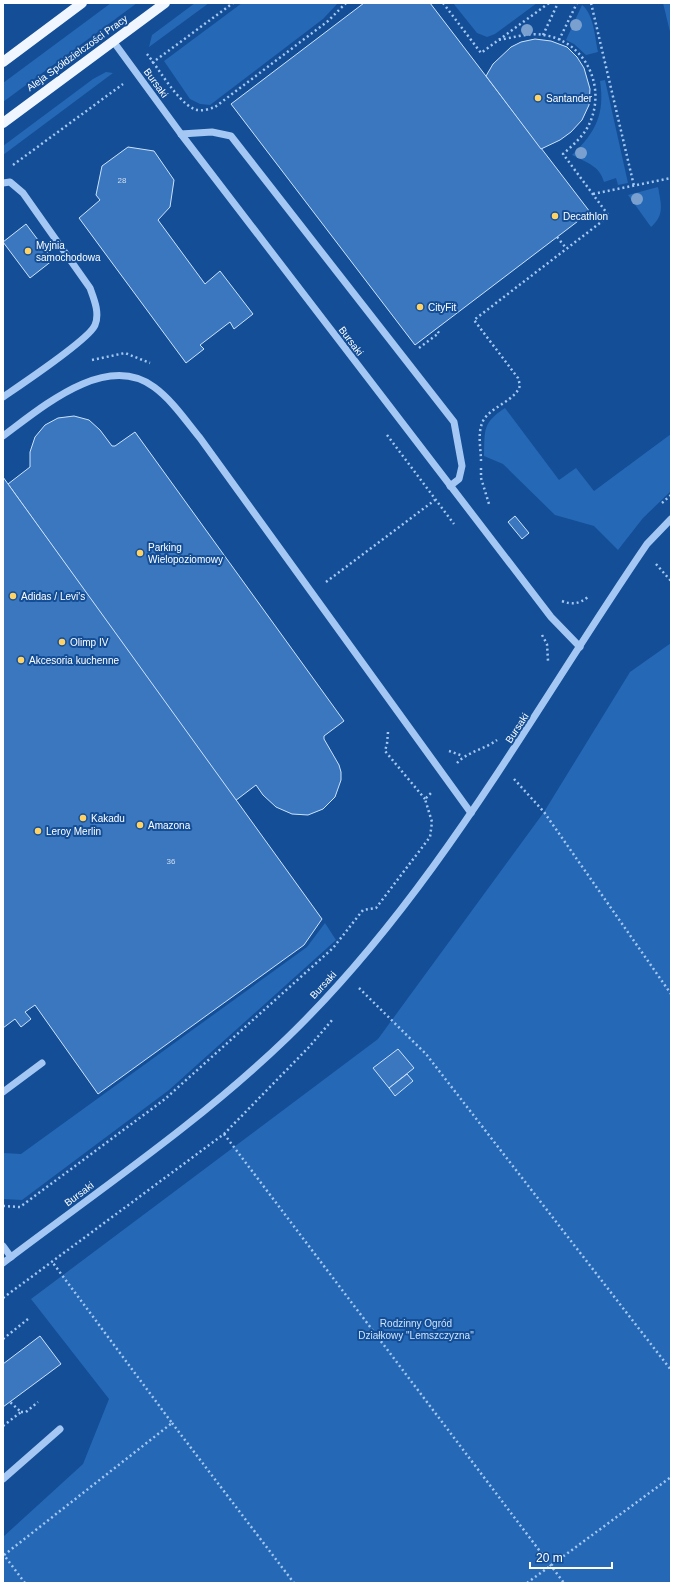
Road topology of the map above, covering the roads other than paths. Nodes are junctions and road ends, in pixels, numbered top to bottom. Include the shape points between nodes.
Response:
1 (82, 3) edge
2 (165, 3) edge
3 (113, 41) junction
4 (3, 62) edge
5 (3, 123) edge
6 (181, 134) junction
7 (3, 183) edge
8 (3, 398) edge
9 (3, 436) edge
10 (450, 486) junction
11 (671, 519) edge
12 (580, 647) junction
13 (471, 813) junction
14 (42, 1063) dead end
15 (3, 1092) edge
16 (3, 1246) edge
17 (11, 1257) junction
18 (3, 1263) edge
19 (60, 1429) dead end
20 (3, 1479) edge

1 - 4 main road
2 - 3 main road, Aleja Spółdzielczości Pracy
3 - 5 main road, Aleja Spółdzielczości Pracy
3 - 6 street, Bursaki
6 - 10 street, Bursaki
6 - 10 street via 212,132 231,136 406,358 454,422 462,466 459,479
7 - 8 street via 10,182 23,193 90,288 96,313 95,325 83,339
9 - 13 street via 53,400 92,380 123,374 153,386 200,438
10 - 12 street, Bursaki via 551,617
11 - 12 street, Bursaki via 647,544
12 - 13 street, Bursaki via 524,736
13 - 17 street, Bursaki via 362,957 288,1037 200,1114
14 - 15 street
16 - 17 street
17 - 18 street, Bursaki
19 - 20 street

